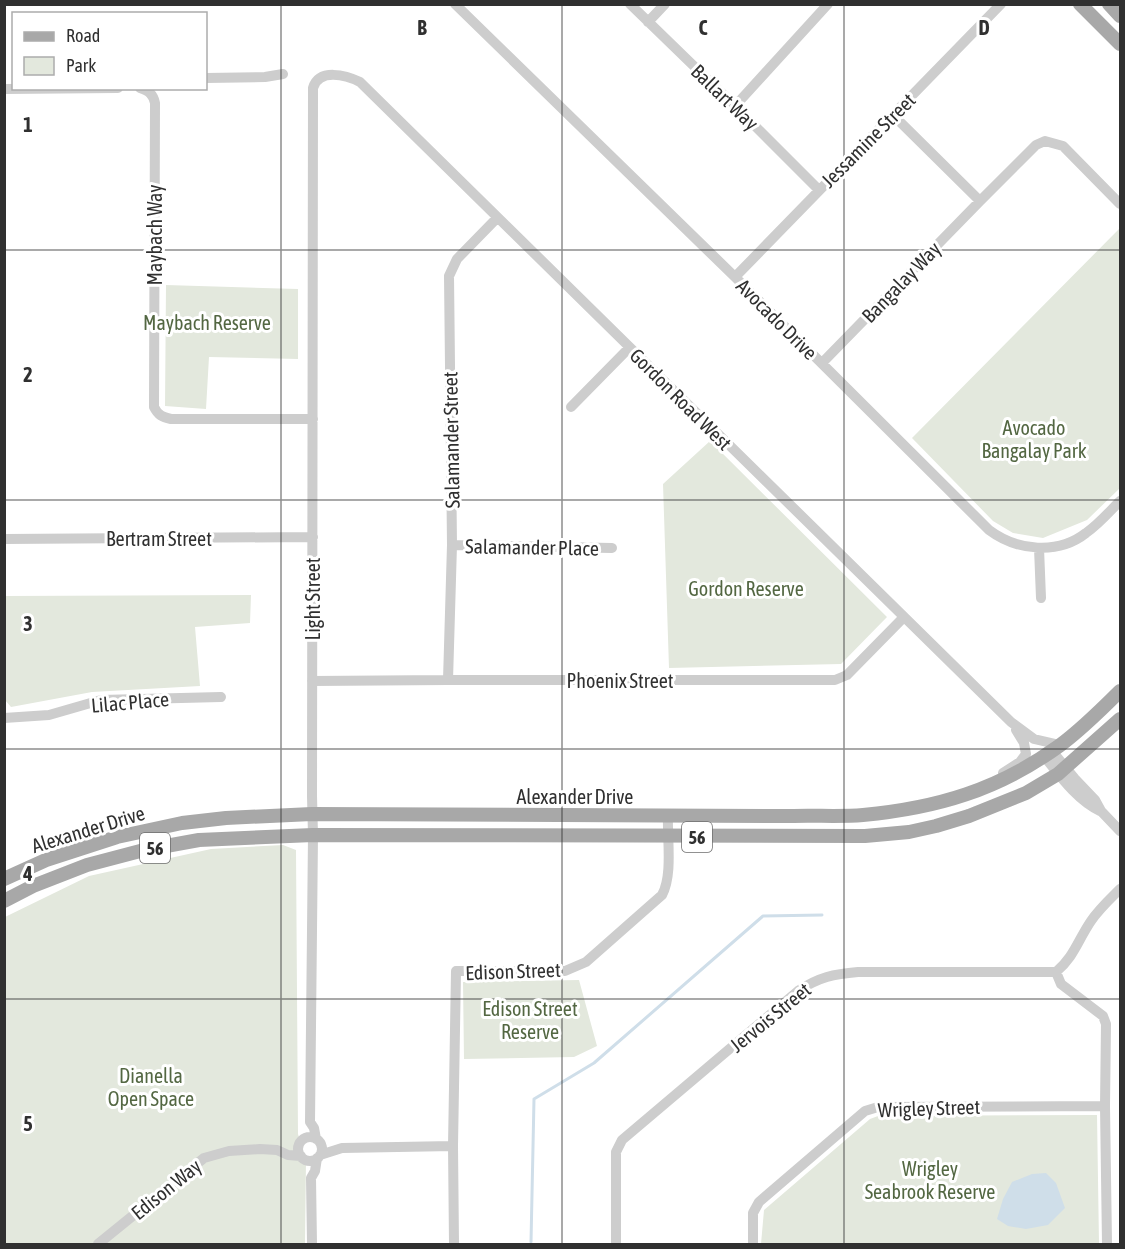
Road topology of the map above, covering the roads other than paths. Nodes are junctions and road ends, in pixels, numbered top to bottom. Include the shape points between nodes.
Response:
1 (455, 4) edge
2 (630, 4) edge
3 (665, 4) edge
4 (828, 4) edge
5 (1001, 4) edge
6 (1080, 4) edge
7 (1109, 4) edge
8 (1120, 16) edge
9 (648, 22) junction
10 (1120, 44) edge
11 (283, 74) dead end
12 (351, 77) joint
13 (207, 78) edge
14 (158, 92) edge
15 (735, 106) junction
16 (893, 115) junction
17 (819, 190) junction
18 (980, 201) junction
19 (1120, 204) edge
20 (497, 218) junction
21 (735, 277) junction
22 (629, 348) junction
23 (822, 363) junction
24 (571, 407) dead end
25 (313, 419) junction
26 (1120, 501) edge
27 (313, 537) junction
28 (4, 539) edge
29 (452, 546) junction
30 (612, 548) dead end
31 (1039, 548) junction
32 (1041, 598) dead end
33 (903, 618) junction
34 (448, 680) junction
35 (312, 681) junction
36 (1120, 691) edge
37 (221, 697) dead end
38 (4, 718) edge
39 (1120, 719) edge
40 (1011, 722) junction
41 (1052, 751) junction
42 (1062, 771) junction
43 (986, 788) junction
44 (312, 814) junction
45 (668, 815) junction
46 (1120, 831) edge
47 (313, 835) junction
48 (668, 837) junction
49 (4, 879) edge
50 (1120, 889) edge
51 (4, 901) edge
52 (1056, 972) junction
53 (1105, 1106) junction
54 (310, 1122) junction
55 (318, 1140) junction
56 (302, 1142) junction
57 (453, 1146) junction
58 (342, 1148) junction
59 (277, 1150) junction
60 (319, 1157) junction
61 (303, 1158) junction
62 (311, 1178) junction
63 (98, 1245) edge
64 (312, 1245) edge
65 (454, 1245) edge
66 (616, 1245) edge
67 (753, 1245) edge
68 (1107, 1245) edge

1 - 21 street, Avocado Drive
2 - 9 street, Ballart Way
3 - 9 street
4 - 15 street
5 - 16 street, Jessamine Street
6 - 10 main road
7 - 8 main road
9 - 15 street, Ballart Way
11 - 13 street
12 - 20 street, Gordon Road West
12 - 25 street, Light Street via 319,78 313,88
14 - 25 street, Maybach Way via 154,407 157,413 171,419
15 - 17 street, Ballart Way
16 - 17 street, Jessamine Street
16 - 18 street
17 - 21 street, Jessamine Street
18 - 19 street via 1045,141 1063,146
18 - 23 street, Bangalay Way
20 - 22 street, Gordon Road West
20 - 29 street, Salamander Street via 457,259 449,276
21 - 23 street, Avocado Drive
22 - 24 street
22 - 33 street, Gordon Road West
23 - 31 street, Avocado Drive via 989,530 1011,542
25 - 27 street, Light Street
26 - 31 street, Avocado Drive via 1074,541
27 - 28 street, Bertram Street
27 - 35 street, Light Street
29 - 30 street, Salamander Place
29 - 34 street, Salamander Street
31 - 32 street
33 - 34 street, Phoenix Street via 847,675 835,680
33 - 40 street, Gordon Road West
34 - 35 street, Phoenix Street
35 - 44 street, Light Street
36 - 41 main road, Alexander Drive / 56
37 - 38 street, Lilac Place via 101,700 49,715
39 - 42 main road, Alexander Drive / 56
40 - 41 street, Gordon Road West
40 - 43 street, Gordon Road West via 1026,754
41 - 42 street
41 - 43 main road, Alexander Drive / 56
42 - 46 street via 1095,800
42 - 48 main road, Alexander Drive / 56 via 1000,804 909,832 865,836
43 - 45 main road, Alexander Drive / 56 via 919,807 860,815
44 - 45 main road, Alexander Drive / 56
44 - 47 street, Light Street
44 - 49 main road, Alexander Drive / 56 via 226,818 146,830 46,860
45 - 48 street, Edison Street
47 - 48 main road, Alexander Drive / 56
47 - 51 main road, Alexander Drive / 56 via 200,840 144,850 87,865
47 - 54 street, Light Street
48 - 57 street, Edison Street via 668,880 662,895 586,962 565,971 456,971
50 - 52 street via 1089,923 1073,954
52 - 53 street via 1061,984 1103,1016 1106,1024
52 - 66 street, Jervois Street via 858,972 810,982 622,1140 615,1152
53 - 67 street, Wrigley Street via 878,1107 865,1111 759,1202 753,1213
53 - 68 street
54 - 55 street, Light Street
54 - 56 street, Light Street
55 - 56 street via 309,1137
55 - 58 street
55 - 60 street via 322,1148
56 - 59 street, Edison Way
56 - 61 street via 299,1150
57 - 58 street
57 - 65 street, Edison Street
58 - 60 street
59 - 61 street, Edison Way
59 - 63 street, Edison Way via 229,1151 204,1158
60 - 61 street via 310,1161
60 - 62 street
61 - 62 street
62 - 64 street

